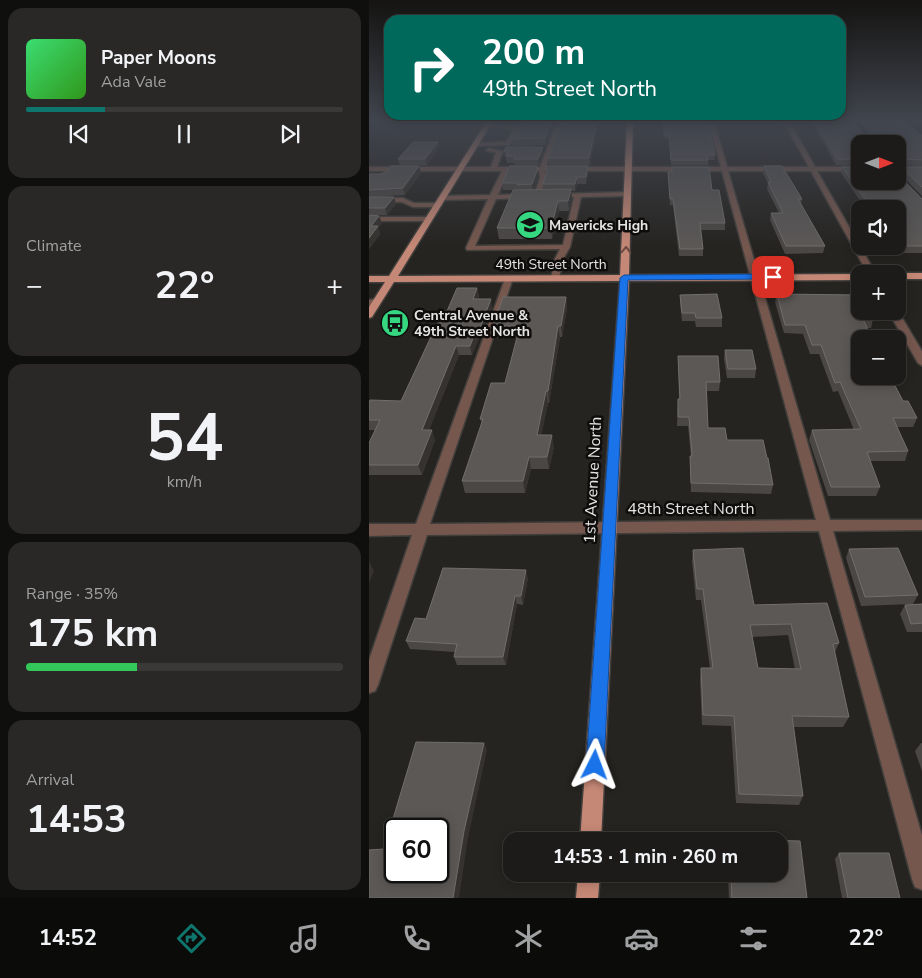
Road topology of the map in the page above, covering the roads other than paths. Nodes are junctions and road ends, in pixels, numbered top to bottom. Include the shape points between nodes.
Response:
1 (464, 163) edge
2 (495, 163) edge
3 (544, 163) edge
4 (629, 163) edge
5 (723, 163) edge
6 (809, 163) edge
7 (812, 168) junction
8 (851, 168) edge
9 (907, 168) edge
10 (373, 169) edge
11 (460, 169) junction
12 (493, 169) junction
13 (506, 169) junction
14 (542, 169) junction
15 (629, 169) junction
16 (725, 169) junction
17 (922, 169) edge
18 (369, 177) edge
19 (578, 194) junction
20 (628, 194) junction
21 (537, 195) junction
22 (493, 197) junction
23 (442, 198) junction
24 (369, 200) edge
25 (413, 205) junction
26 (437, 205) junction
27 (369, 219) edge
28 (403, 219) junction
29 (428, 219) junction
30 (566, 247) junction
31 (867, 265) edge
32 (906, 276) edge
33 (922, 276) edge
34 (755, 277) junction
35 (851, 277) edge
36 (391, 278) junction
37 (509, 278) junction
38 (555, 278) junction
39 (624, 278) junction
40 (369, 279) edge
41 (373, 302) edge
42 (369, 315) edge
43 (898, 320) edge
44 (922, 363) edge
45 (823, 525) junction
46 (922, 525) edge
47 (611, 526) junction
48 (369, 530) edge
49 (421, 530) junction
50 (369, 685) edge
51 (592, 832) edge
52 (922, 879) edge
53 (588, 882) edge
54 (587, 898) edge

1 - 11 main road
2 - 12 street
3 - 14 street
4 - 15 main road, 1st Avenue North
5 - 16 street
6 - 7 street
7 - 8 street
7 - 16 street
7 - 31 street
9 - 17 street
10 - 11 street
10 - 18 street
11 - 12 street
11 - 23 main road
12 - 13 street
13 - 14 street
13 - 22 street
14 - 15 street
14 - 21 street via 543,178
15 - 16 street
15 - 20 main road, 1st Avenue North
16 - 34 street
19 - 20 street
19 - 21 street
19 - 30 street
39 -> 20 main road, 1st Avenue North
21 - 22 street
22 - 23 street
22 - 30 street via 470,248
23 - 26 main road
24 - 25 street via 403,200
25 - 26 street
25 - 28 street
26 - 29 main road
27 - 28 street
28 - 29 street
29 - 36 main road
30 - 38 street via 559,258
32 - 33 main road
34 - 35 main road, 49th Street North
34 - 39 main road, 49th Street North
34 - 45 street
36 - 37 main road, 49th Street North
36 - 40 main road, 49th Street North
36 - 41 main road
37 - 38 main road, 49th Street North
37 - 49 street
38 - 39 main road, 49th Street North
39 - 47 main road, 1st Avenue North
41 - 42 main road
43 - 44 street
45 - 46 street, 48th Street North
45 - 47 street, 48th Street North
45 - 52 street
47 - 49 street, 48th Street North
47 - 51 main road, 1st Avenue North
48 - 49 street, 48th Street North
49 - 50 street
53 - 54 main road

